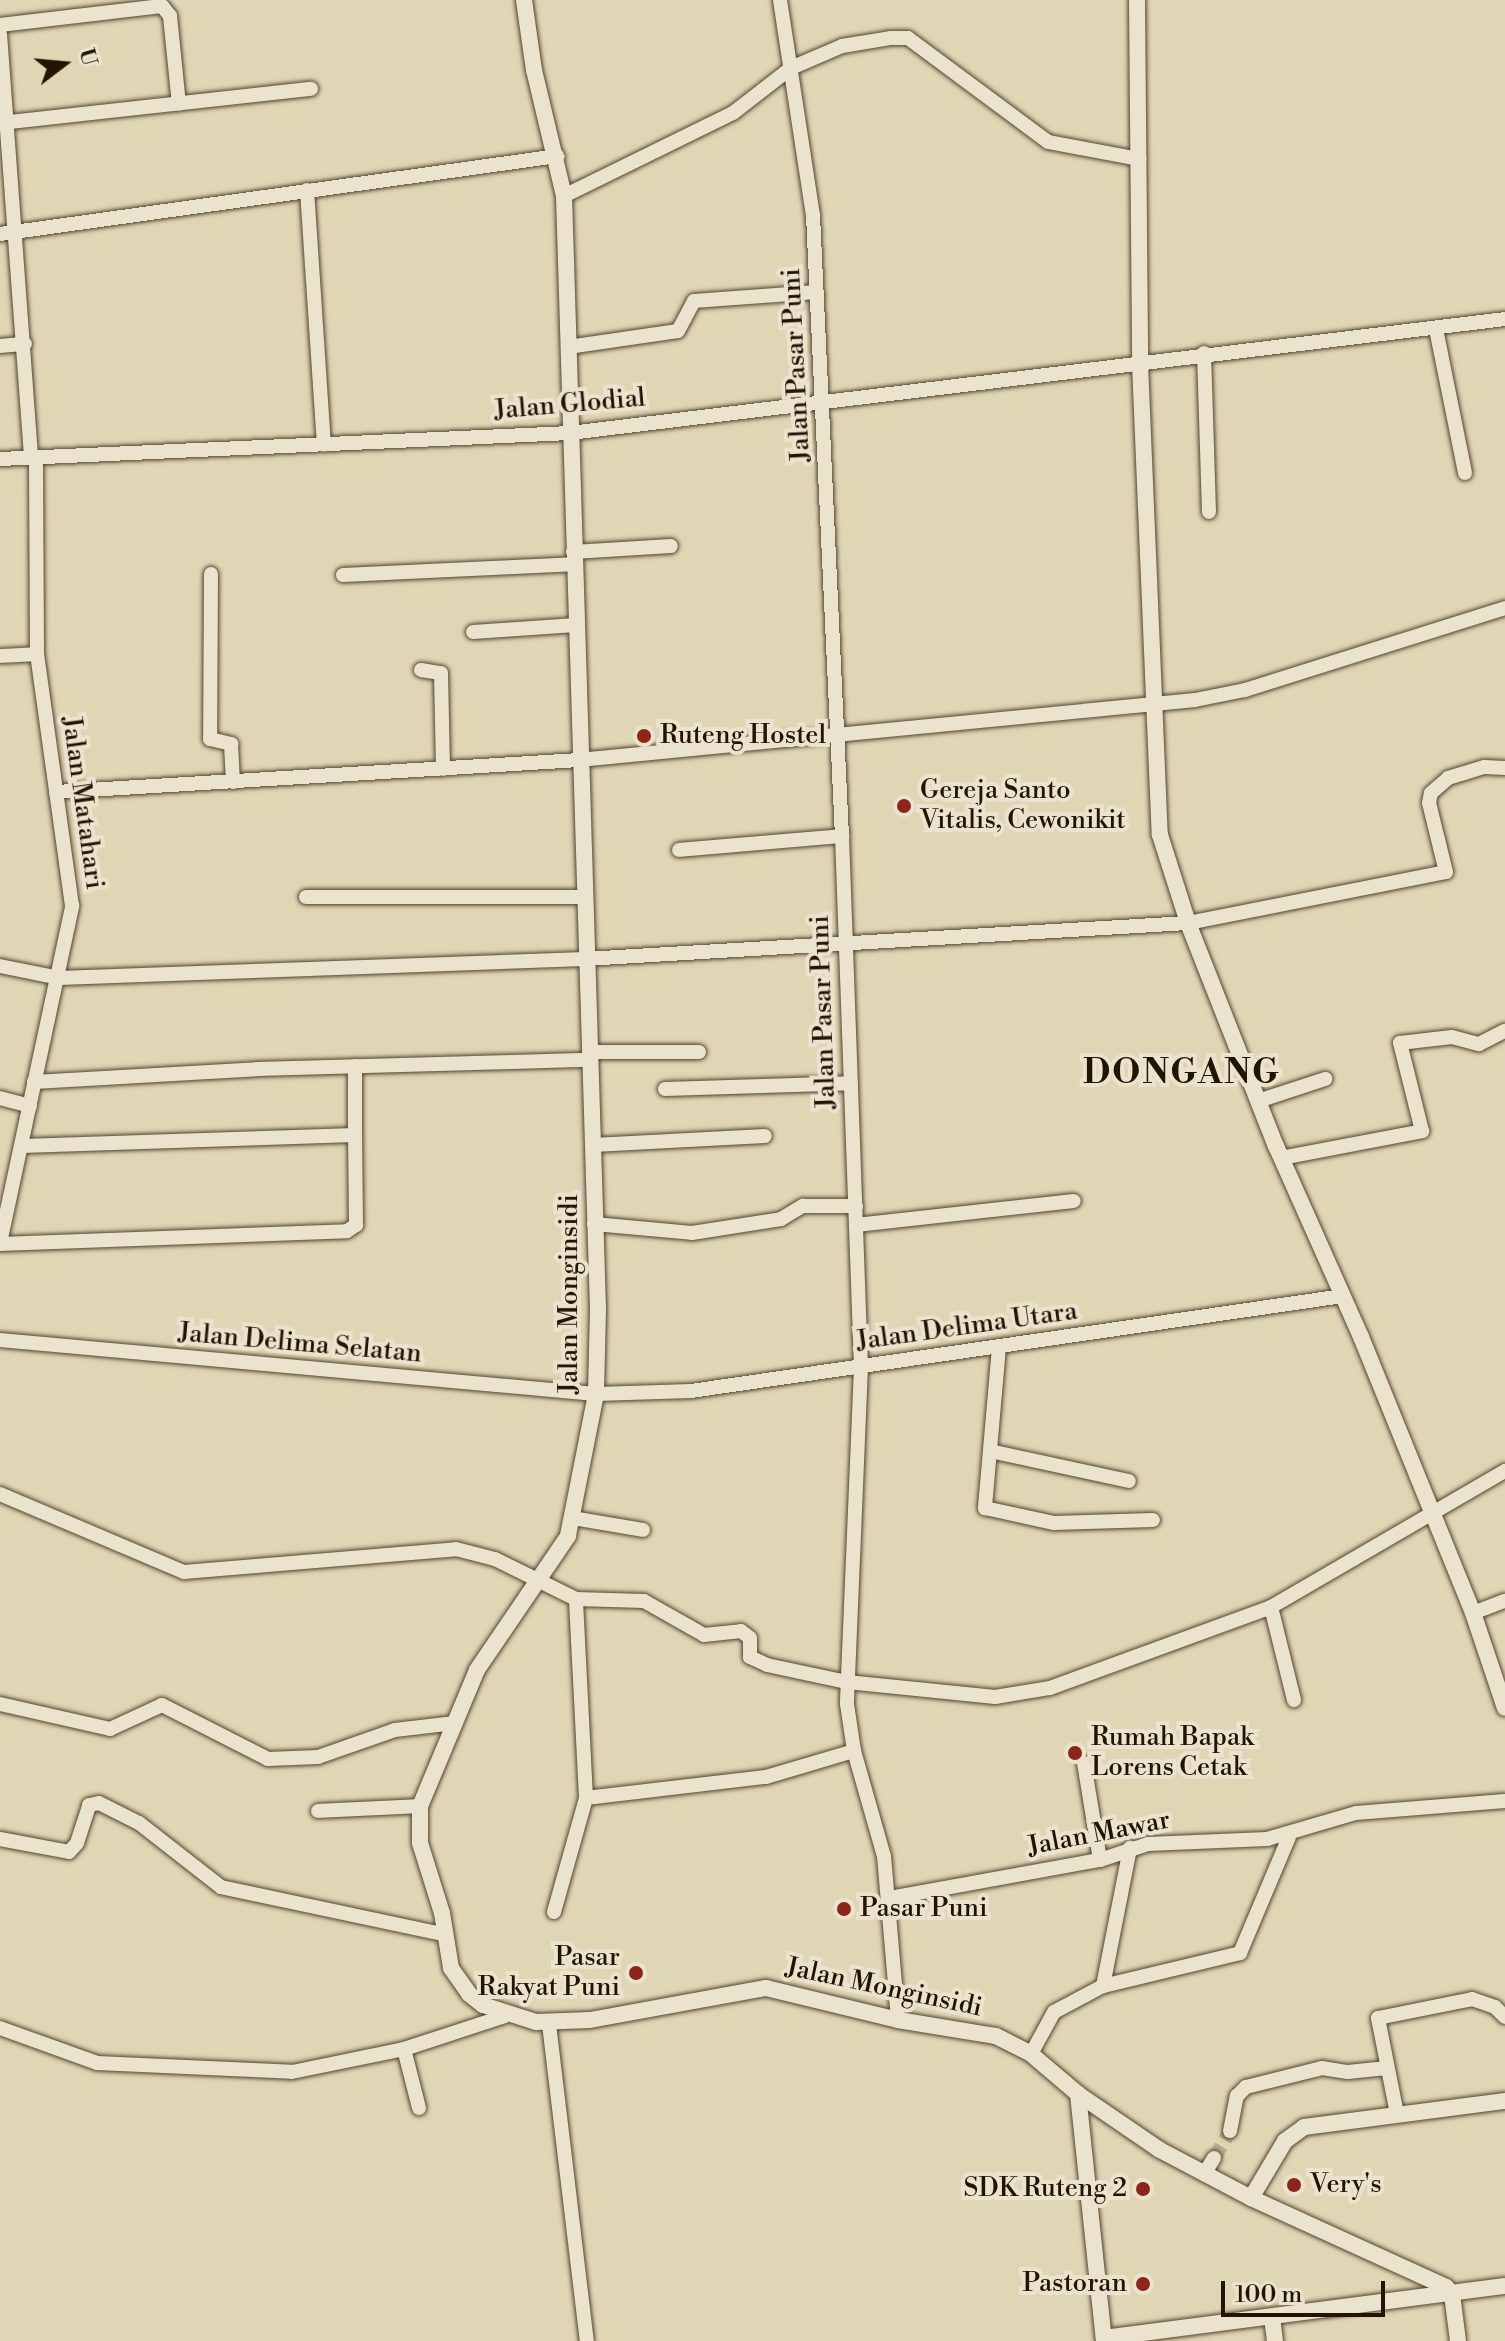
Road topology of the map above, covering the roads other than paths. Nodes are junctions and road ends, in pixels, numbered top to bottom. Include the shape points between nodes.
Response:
1 (524, 0) edge
2 (780, 0) edge
3 (1137, 0) edge
4 (0, 25) edge
5 (0, 34) edge
6 (791, 68) junction
7 (311, 89) dead end
8 (179, 104) junction
9 (4, 123) edge
10 (558, 156) junction
11 (1139, 159) junction
12 (307, 190) junction
13 (564, 196) junction
14 (16, 232) junction
15 (0, 234) edge
16 (817, 292) junction
17 (1505, 319) edge
18 (1436, 329) junction
19 (25, 344) junction
20 (0, 346) edge
21 (568, 347) junction
22 (1204, 353) junction
23 (1140, 364) junction
24 (824, 401) junction
25 (570, 433) junction
26 (324, 444) junction
27 (33, 458) junction
28 (0, 459) edge
29 (1465, 473) dead end
30 (1209, 512) dead end
31 (671, 546) dead end
32 (573, 558) junction
33 (211, 574) dead end
34 (343, 575) dead end
35 (1505, 608) edge
36 (576, 625) junction
37 (473, 632) dead end
38 (37, 654) junction
39 (0, 656) edge
40 (421, 670) dead end
41 (1152, 704) junction
42 (836, 736) junction
43 (579, 760) junction
44 (1505, 768) edge
45 (443, 769) junction
46 (233, 782) junction
47 (56, 792) junction
48 (842, 836) junction
49 (679, 850) dead end
50 (306, 897) dead end
51 (583, 897) junction
52 (1188, 923) junction
53 (845, 943) junction
54 (585, 959) junction
55 (0, 966) edge
56 (59, 978) junction
57 (1505, 1031) edge
58 (699, 1052) dead end
59 (589, 1056) junction
60 (355, 1066) junction
61 (1325, 1079) dead end
62 (34, 1082) junction
63 (851, 1083) junction
64 (665, 1089) dead end
65 (0, 1098) edge
66 (1258, 1101) junction
67 (30, 1106) junction
68 (355, 1135) junction
69 (765, 1136) dead end
70 (593, 1145) junction
71 (22, 1146) junction
72 (1281, 1158) junction
73 (1074, 1201) dead end
74 (856, 1206) junction
75 (594, 1224) junction
76 (856, 1225) junction
77 (0, 1244) edge
78 (1343, 1296) junction
79 (0, 1340) edge
80 (999, 1347) junction
81 (861, 1367) junction
82 (596, 1394) junction
83 (990, 1451) junction
84 (1505, 1471) edge
85 (1129, 1481) dead end
86 (0, 1494) edge
87 (1432, 1516) junction
88 (573, 1518) junction
89 (1153, 1520) dead end
90 (643, 1530) dead end
91 (538, 1583) junction
92 (576, 1599) junction
93 (1505, 1601) edge
94 (1271, 1607) junction
95 (1473, 1613) junction
96 (847, 1682) junction
97 (1294, 1700) dead end
98 (0, 1704) edge
99 (1505, 1708) edge
100 (455, 1723) junction
101 (854, 1751) junction
102 (1084, 1763) dead end
103 (586, 1798) junction
104 (1505, 1801) edge
105 (420, 1806) junction
106 (318, 1811) dead end
107 (1289, 1837) junction
108 (0, 1839) edge
109 (1130, 1848) junction
110 (1100, 1860) junction
111 (890, 1898) junction
112 (554, 1912) dead end
113 (446, 1935) junction
114 (1103, 1986) junction
115 (505, 2016) junction
116 (1505, 2017) edge
117 (898, 2020) junction
118 (549, 2024) junction
119 (0, 2028) edge
120 (404, 2049) junction
121 (1031, 2054) junction
122 (1387, 2068) junction
123 (1078, 2094) junction
124 (1505, 2101) edge
125 (419, 2108) dead end
126 (1397, 2114) junction
127 (1114, 2120) junction
128 (1230, 2131) tunnel mouth
129 (1085, 2134) junction
130 (1214, 2158) tunnel mouth
131 (1204, 2174) junction
132 (1251, 2198) junction
133 (1505, 2286) edge
134 (1452, 2294) junction
135 (1272, 2317) junction
136 (1104, 2340) edge
137 (587, 2341) edge
138 (1275, 2341) edge
139 (1458, 2341) edge

1 - 10 street, Jalan Monginsidi via 534,70
2 - 6 street, Jalan Pasar Puni
3 - 11 street
4 - 8 street via 162,6 170,16
5 - 9 street, Jalan Matahari
6 - 11 street via 842,46 908,38 1048,142
6 - 13 street via 733,113
6 - 16 street, Jalan Pasar Puni via 813,215
7 - 8 street
8 - 9 street
9 - 14 street, Jalan Matahari
10 - 12 street
10 - 13 street, Jalan Monginsidi
11 - 23 street
12 - 14 street
12 - 26 street
13 - 21 street, Jalan Monginsidi
14 - 15 street
14 - 19 street, Jalan Matahari
16 - 21 street via 694,301 678,331
16 - 24 street, Jalan Pasar Puni
17 - 18 street, Jalan Glodial
18 - 22 street, Jalan Glodial
18 - 29 street
19 - 20 street
19 - 27 street, Jalan Matahari
21 - 25 street, Jalan Monginsidi
22 - 23 street, Jalan Glodial
22 - 30 street
23 - 24 street, Jalan Glodial
23 - 41 street
24 - 25 street, Jalan Glodial
24 - 42 street, Jalan Pasar Puni
25 - 26 street, Jalan Glodial
25 - 32 street, Jalan Monginsidi
26 - 27 street, Jalan Glodial
27 - 28 street, Jalan Glodial
27 - 38 street, Jalan Matahari
31 - 32 street
32 - 34 street
32 - 36 street, Jalan Monginsidi
33 - 46 street via 210,739 231,744
35 - 41 street via 1245,690
36 - 37 street
36 - 43 street, Jalan Monginsidi
38 - 39 street
38 - 47 street, Jalan Matahari
40 - 45 street via 441,673
41 - 42 street
41 - 52 street via 1158,824
42 - 43 street
42 - 48 street, Jalan Pasar Puni
43 - 45 street
43 - 51 street, Jalan Monginsidi
44 - 52 street via 1484,767 1448,778 1431,793 1446,872
45 - 46 street
46 - 47 street
47 - 56 street, Jalan Matahari via 72,906
48 - 49 street
48 - 53 street, Jalan Pasar Puni
50 - 51 street
51 - 54 street, Jalan Monginsidi
52 - 53 street
52 - 66 street
53 - 54 street
53 - 63 street, Jalan Pasar Puni
54 - 56 street
54 - 59 street, Jalan Monginsidi
55 - 56 street
56 - 62 street, Jalan Matahari
57 - 72 street via 1479,1044 1452,1037 1400,1043 1422,1131
58 - 59 street
59 - 60 street
59 - 70 street, Jalan Monginsidi
60 - 62 street
60 - 68 street
61 - 66 street
62 - 67 street, Jalan Matahari
63 - 64 street
63 - 74 street, Jalan Pasar Puni
65 - 67 street
66 - 72 street
67 - 71 street, Jalan Matahari
68 - 71 street
68 - 77 street via 356,1225 347,1231
69 - 70 street
70 - 75 street, Jalan Monginsidi
71 - 77 street, Jalan Matahari
72 - 78 street
73 - 76 street
74 - 75 street via 803,1206 781,1219 703,1232
74 - 76 street, Jalan Pasar Puni
75 - 82 street, Jalan Monginsidi
76 - 81 street, Jalan Pasar Puni
78 - 80 street, Jalan Delima Utara
78 - 87 street
79 - 82 street, Jalan Delima Selatan
80 - 81 street, Jalan Delima Utara
80 - 83 street
81 - 82 street, Jalan Delima Utara via 691,1391
81 - 96 street, Jalan Pasar Puni via 855,1593
82 - 88 street, Jalan Monginsidi
83 - 85 street
83 - 89 street via 986,1509 1054,1523
84 - 87 street
86 - 91 street via 194,1574 327,1557 456,1549 495,1559
87 - 94 street
87 - 95 street
88 - 90 street
88 - 91 street, Jalan Monginsidi
91 - 92 street
91 - 100 street, Jalan Monginsidi via 477,1670
92 - 96 street via 644,1601 704,1635 747,1634 753,1661
92 - 103 street
93 - 95 street
94 - 96 street via 1158,1653 1020,1695
94 - 97 street
95 - 99 street
96 - 101 street, Jalan Pasar Puni
98 - 100 street via 110,1729 162,1705 268,1759 318,1757 395,1730
100 - 105 street, Jalan Monginsidi
101 - 103 street via 766,1777
101 - 111 street, Jalan Pasar Puni
102 - 110 street
103 - 112 street
104 - 107 street, Jalan Mawar via 1356,1813
105 - 106 street
105 - 113 street, Jalan Monginsidi via 420,1843
107 - 109 street, Jalan Mawar
107 - 114 street via 1240,1953
108 - 113 street via 69,1852 89,1805 99,1803 139,1823 221,1887
109 - 110 street, Jalan Mawar
109 - 114 street
110 - 111 street, Jalan Mawar
111 - 117 street, Jalan Pasar Puni
113 - 115 street, Jalan Monginsidi via 459,1983
114 - 121 street via 1059,2007
115 - 118 street, Jalan Monginsidi
115 - 120 street
116 - 122 street via 1472,1999 1380,2017
117 - 118 street, Jalan Monginsidi via 766,1988
117 - 121 street, Jalan Monginsidi via 996,2036
118 - 137 street
119 - 120 street via 97,2063 292,2072
120 - 125 street
121 - 123 street, Jalan Monginsidi
122 - 126 street
122 - 128 street via 1322,2068 1246,2087 1237,2096
123 - 127 street, Jalan Monginsidi
123 - 129 street
124 - 126 street
126 - 132 street via 1297,2130
127 - 129 street
127 - 131 street, Jalan Monginsidi
129 - 136 street
130 - 131 street
131 - 132 street, Jalan Monginsidi
132 - 134 street, Jalan Monginsidi via 1438,2282
133 - 134 street
134 - 135 street
134 - 139 street
135 - 136 street
135 - 138 street

